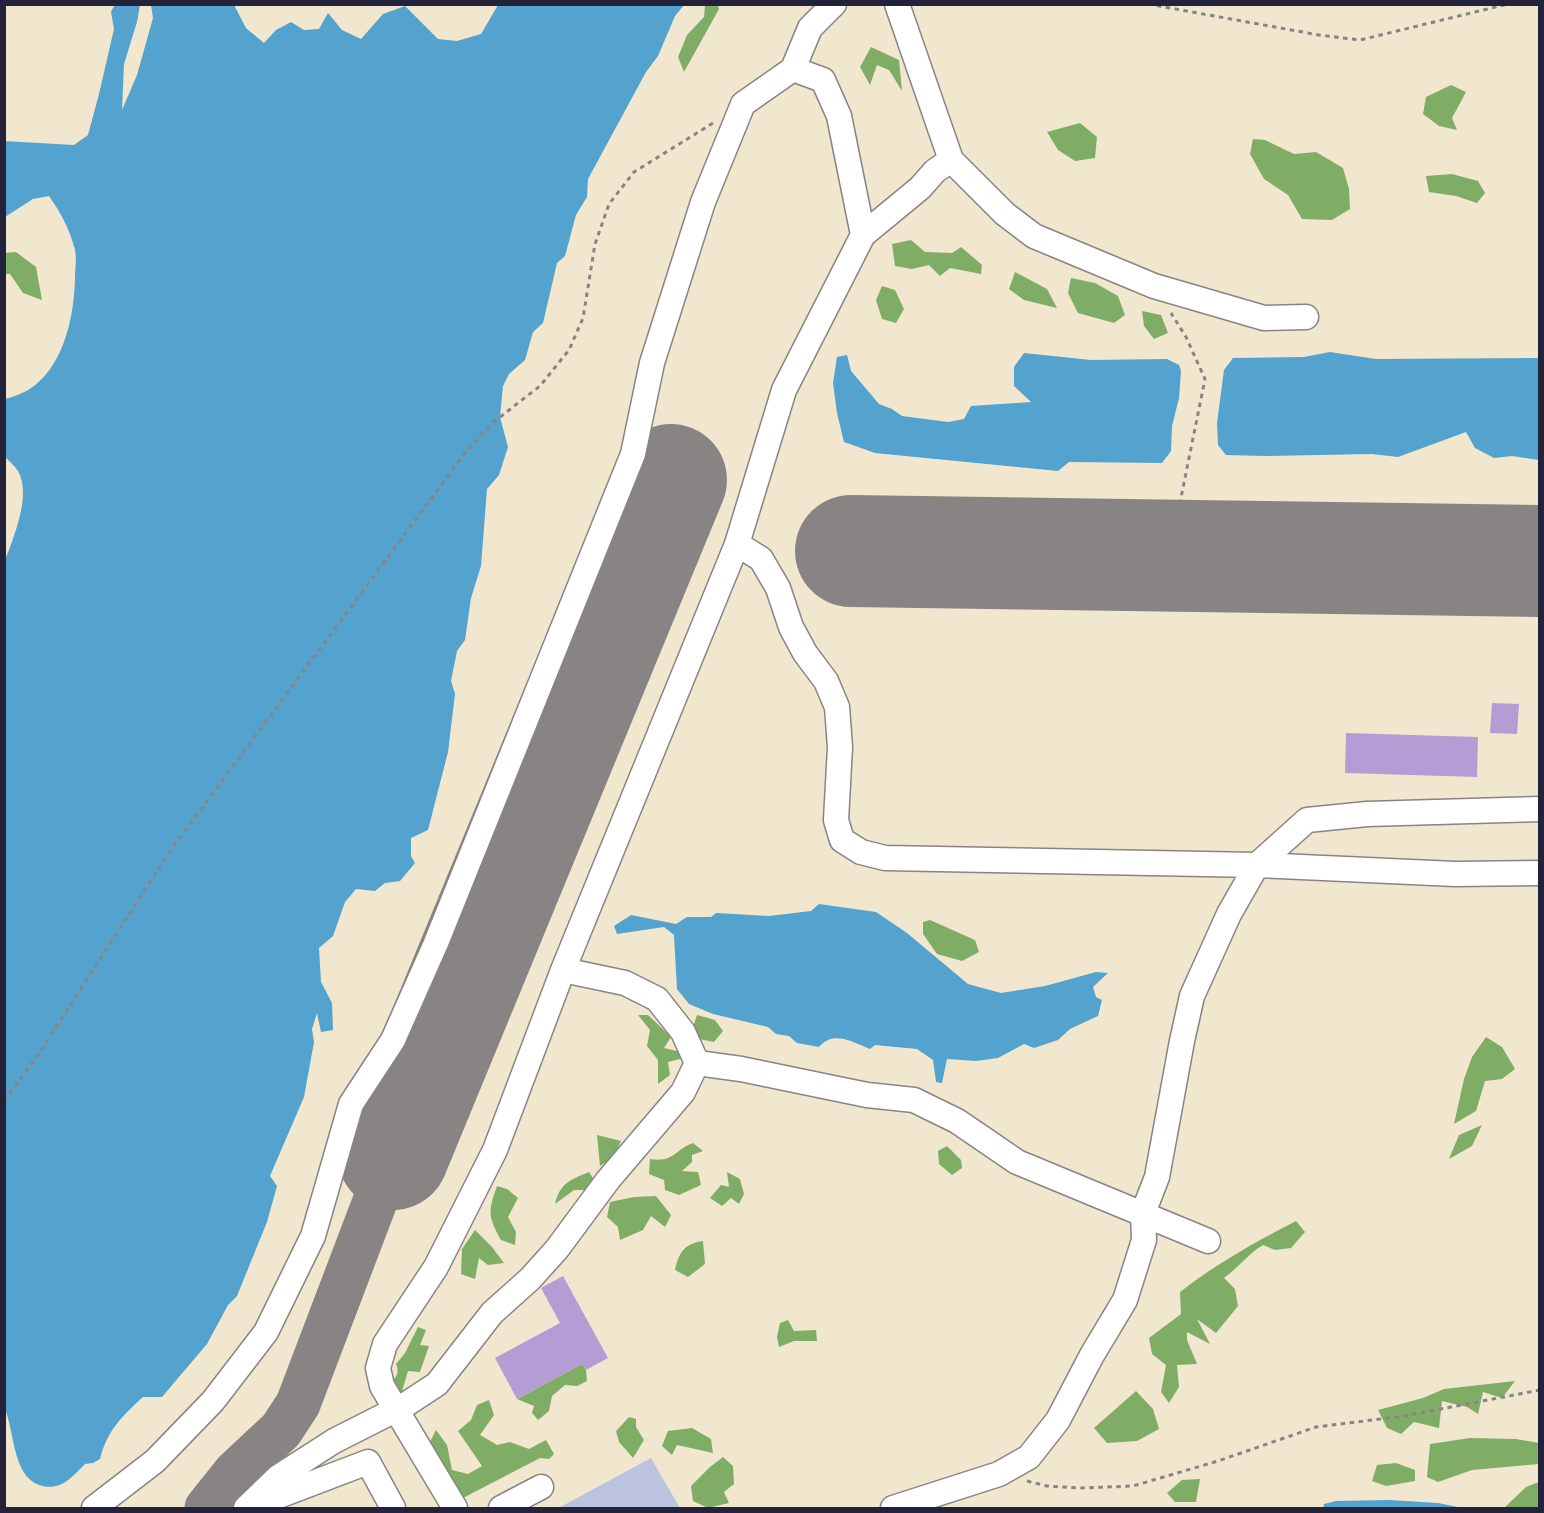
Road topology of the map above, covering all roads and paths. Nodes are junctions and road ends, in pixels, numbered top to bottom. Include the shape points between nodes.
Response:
1 (834, 4) edge
2 (897, 4) edge
3 (1148, 4) edge
4 (1508, 4) edge
5 (793, 69) junction
6 (713, 123) dead end
7 (951, 160) junction
8 (863, 236) junction
9 (1170, 312) dead end
10 (1306, 317) dead end
11 (737, 544) junction
12 (1169, 557) dead end
13 (1539, 808) edge
14 (1257, 865) junction
15 (1539, 873) edge
16 (563, 970) junction
17 (697, 1063) junction
18 (4, 1101) edge
19 (1143, 1213) junction
20 (1208, 1241) dead end
21 (1539, 1390) edge
22 (396, 1410) junction
23 (999, 1474) junction
24 (541, 1487) dead end
25 (94, 1509) edge
26 (247, 1509) edge
27 (393, 1509) edge
28 (455, 1509) edge
29 (501, 1509) edge
30 (892, 1509) edge

1 - 5 lane via 810,28
2 - 7 lane
3 - 4 path via 1360,40
5 - 8 lane via 824,80 839,116
5 - 25 lane via 743,104 703,202 652,363 633,454 436,943 393,1040 351,1104 313,1236 266,1332 213,1401 155,1461
6 - 18 path via 634,172 609,204 595,244 583,318 569,350 540,386 491,424 462,457 168,855
7 - 8 lane
7 - 10 lane via 1005,214 1034,236 1154,286 1264,318
8 - 11 lane via 784,390
9 - 12 path via 1205,379
11 - 14 lane via 761,559 778,588 791,627 826,681 837,707 840,747 836,820 842,840 861,852 885,858
11 - 16 lane
13 - 14 lane via 1307,820
14 - 15 lane via 1455,874
14 - 19 lane via 1229,914 1192,996 1157,1177
16 - 17 lane via 625,983 657,999 683,1032
16 - 22 lane via 495,1150 436,1267 385,1344 378,1368 381,1386
17 - 19 lane via 914,1100 957,1121 1017,1162
17 - 22 lane via 684,1092 608,1180 557,1249 492,1313 437,1384
19 - 20 lane
19 - 23 lane via 1144,1240 1125,1300 1058,1420 1029,1457
21 - 23 path via 1404,1416 1316,1427 1133,1485 1047,1486
22 - 26 lane via 278,1477
22 - 28 lane
23 - 30 lane
24 - 29 lane
26 - 27 lane via 368,1461

